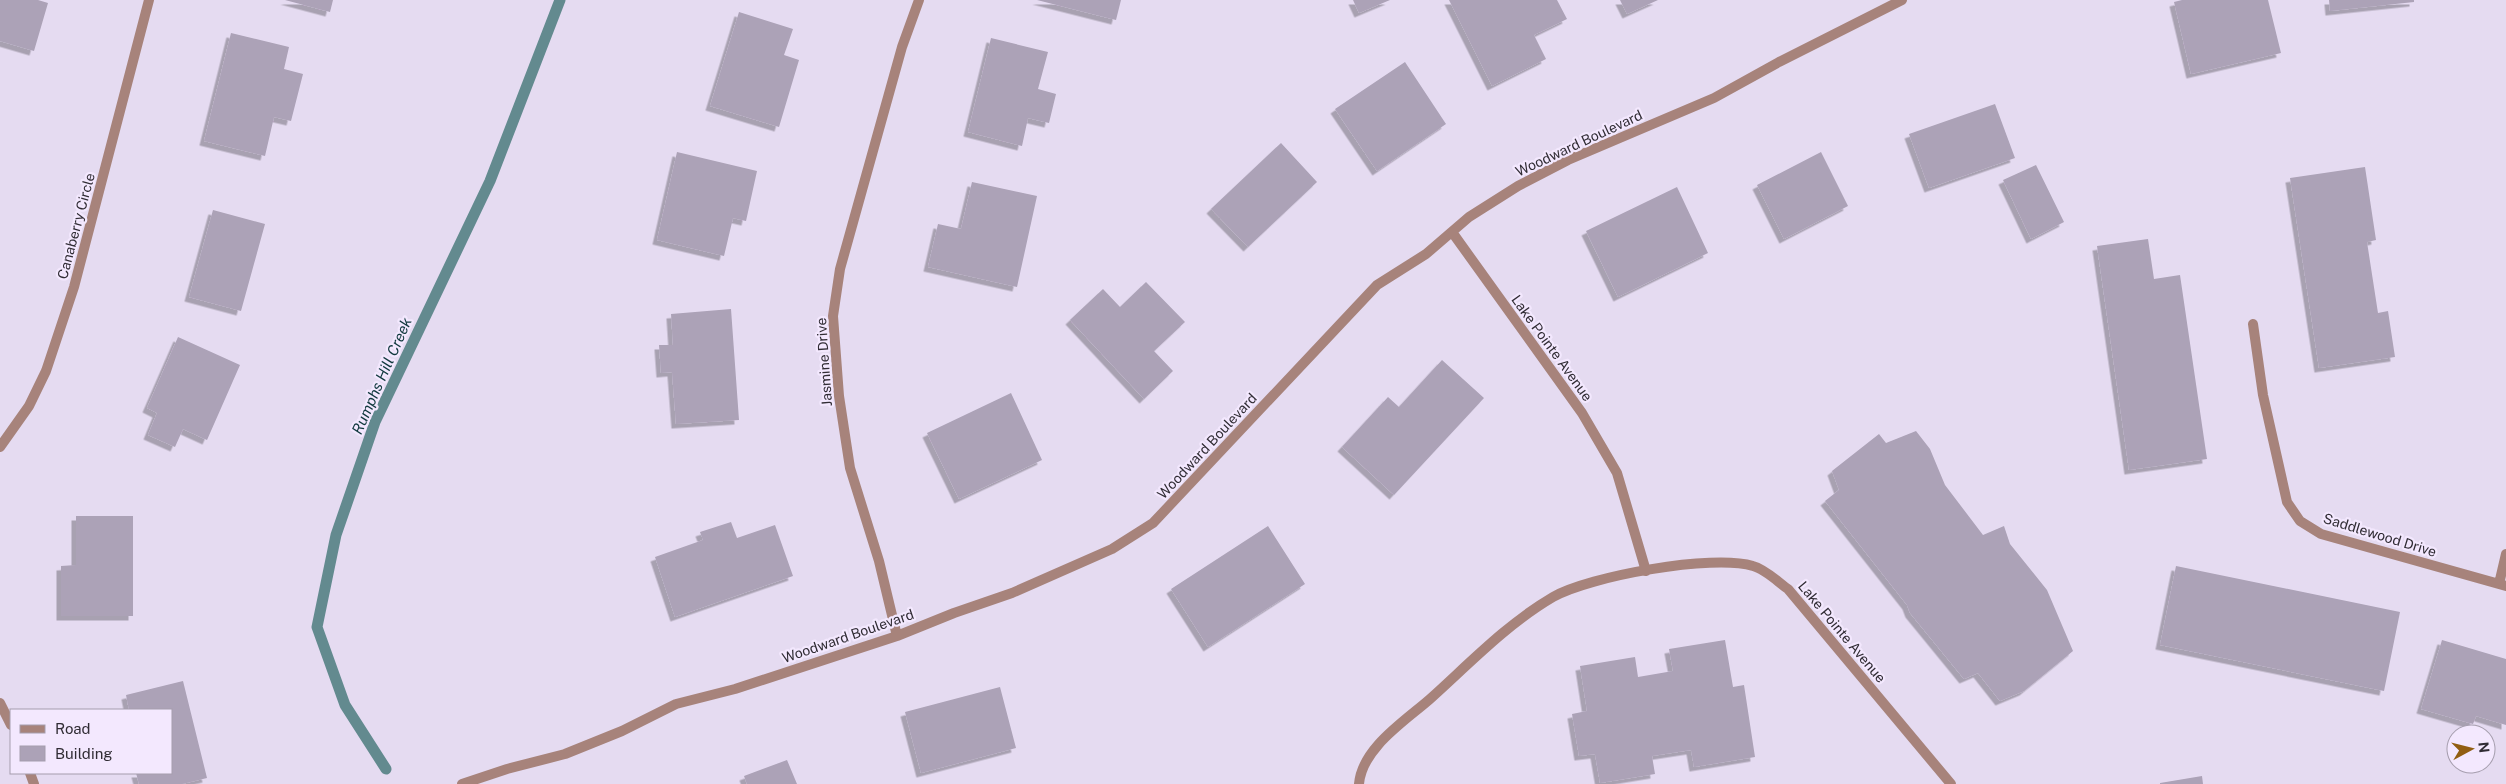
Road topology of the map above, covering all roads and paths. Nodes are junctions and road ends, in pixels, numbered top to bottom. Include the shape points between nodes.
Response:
1 (149, 0) edge
2 (919, 0) edge
3 (1902, 0) edge
4 (1452, 232) junction
5 (2253, 324) dead end
6 (0, 446) edge
7 (2506, 554) edge
8 (1646, 571) junction
9 (2502, 585) edge
10 (897, 636) junction
11 (0, 703) edge
12 (10, 723) edge
13 (462, 784) edge
14 (1359, 784) edge
15 (1952, 784) edge

1 - 6 street, Canaberry Circle via 71,296 46,371 29,406
2 - 10 street, Jasmine Drive via 902,47 840,270 833,316 839,396 850,468
3 - 4 street, Woodward Boulevard via 1714,98 1568,160 1518,186 1469,217
4 - 8 street, Lake Pointe Avenue via 1582,413 1617,473
4 - 10 street, Woodward Boulevard via 1426,254 1376,285 1153,524 1112,549 1031,585
5 - 9 street, Saddlewood Drive via 2263,395 2286,502 2300,521 2321,534
7 - 9 street
8 - 14 street, Lake Pointe Avenue via 1604,578 1554,596 1532,612 1495,640 1377,746 1360,773
8 - 15 street, Lake Pointe Avenue via 1709,562 1754,566 1788,588
10 - 13 street, Woodward Boulevard via 676,704 565,754
11 - 12 street

